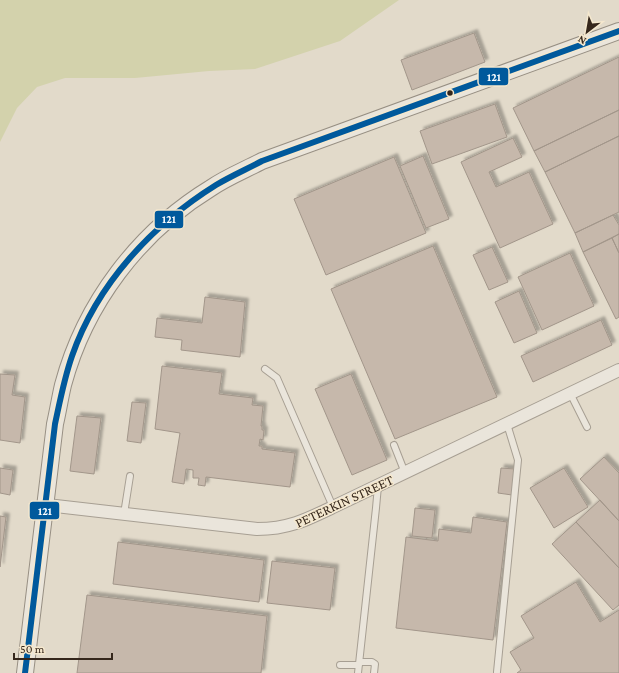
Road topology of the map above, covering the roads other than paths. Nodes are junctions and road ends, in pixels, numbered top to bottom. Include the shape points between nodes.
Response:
1 (619, 31) edge
2 (265, 370) dead end
3 (619, 370) edge
4 (570, 393) junction
5 (507, 424) junction
6 (587, 427) dead end
7 (394, 445) dead end
8 (405, 473) junction
9 (130, 476) dead end
10 (378, 486) junction
11 (46, 505) junction
12 (334, 507) junction
13 (124, 514) junction
14 (359, 663) junction
15 (340, 665) dead end
16 (497, 672) dead end
17 (25, 673) edge
18 (358, 673) edge
19 (374, 673) edge

1 - 11 street via 262,161 212,187 164,222 112,280 92,314 76,349 63,386
2 - 12 lane via 277,378
3 - 4 street, PETERKIN STREET
4 - 5 street, PETERKIN STREET
4 - 6 lane
5 - 8 street, PETERKIN STREET
5 - 16 lane via 518,460
7 - 8 lane
8 - 10 street, PETERKIN STREET
9 - 13 lane
10 - 12 street, PETERKIN STREET
10 - 14 lane
11 - 13 street, PETERKIN STREET
11 - 17 street
12 - 13 street, PETERKIN STREET via 304,521 274,529
14 - 15 lane
14 - 18 lane
14 - 19 lane via 372,662 375,664

